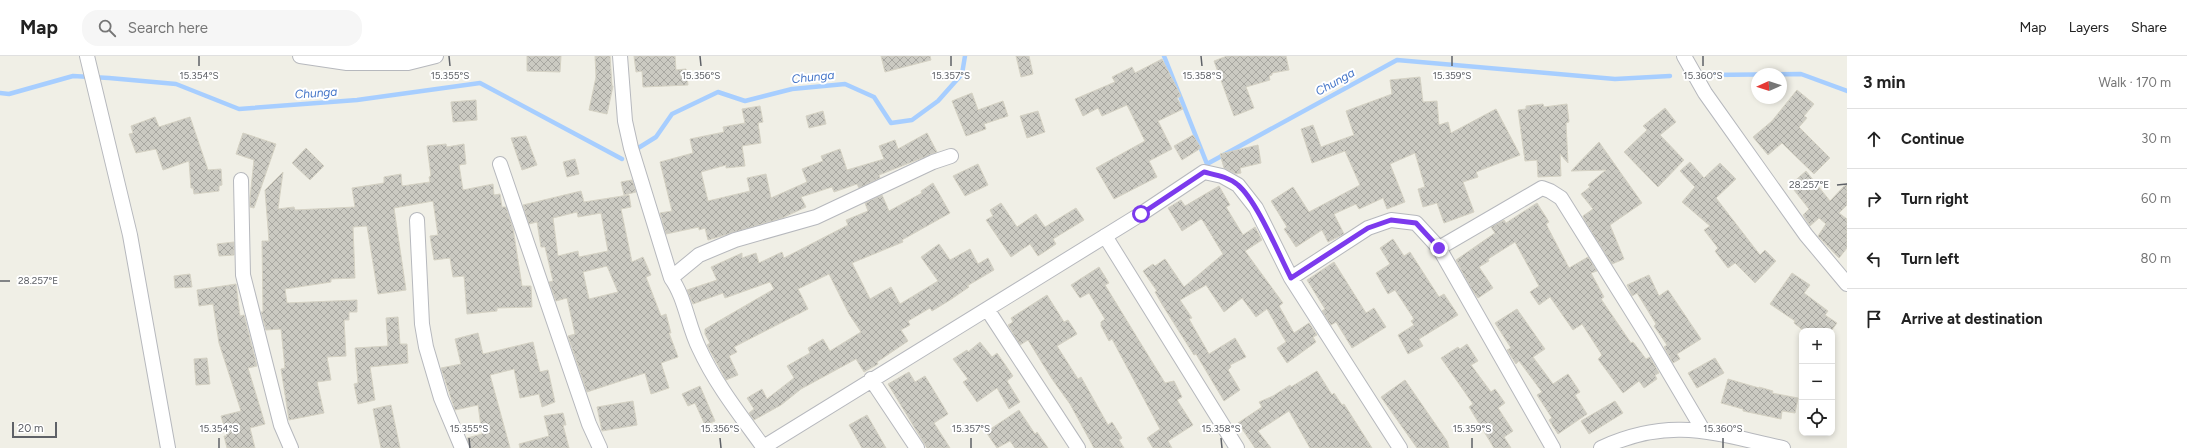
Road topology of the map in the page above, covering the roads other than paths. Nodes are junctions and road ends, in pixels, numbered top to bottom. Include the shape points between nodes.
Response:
1 (87, 56) edge
2 (300, 56) edge
3 (436, 56) edge
4 (620, 56) edge
5 (1684, 56) edge
6 (951, 156) dead end
7 (500, 164) dead end
8 (241, 180) dead end
9 (417, 220) dead end
10 (1105, 236) junction
11 (1439, 248) junction
12 (671, 278) junction
13 (1291, 278) junction
14 (1847, 284) edge
15 (987, 309) junction
16 (871, 379) junction
17 (1703, 430) junction
18 (168, 448) edge
19 (291, 448) edge
20 (462, 448) edge
21 (600, 448) edge
22 (763, 448) edge
23 (917, 448) edge
24 (1078, 448) edge
25 (1237, 448) edge
26 (1400, 448) edge
27 (1553, 448) edge
28 (1601, 448) edge
29 (1783, 448) edge

1 - 18 street via 130,235
2 - 3 street via 347,63 408,63
4 - 12 street via 625,121 631,148
5 - 14 street via 1705,93 1806,235
6 - 12 street via 816,217 712,249 699,255
7 - 21 street via 588,424
8 - 19 street via 243,275 281,425
9 - 20 street via 422,324 426,347 441,398
10 - 13 street via 1204,172 1222,176 1238,185 1256,208
10 - 15 street
10 - 25 street
11 - 13 street via 1416,223 1391,220 1368,228
11 - 17 street via 1542,188 1561,198
11 - 27 street
12 - 22 street via 680,290 699,349 729,401
13 - 26 street
15 - 16 street
15 - 24 street
16 - 22 street
16 - 23 street
17 - 28 street via 1670,429 1638,434
17 - 29 street

